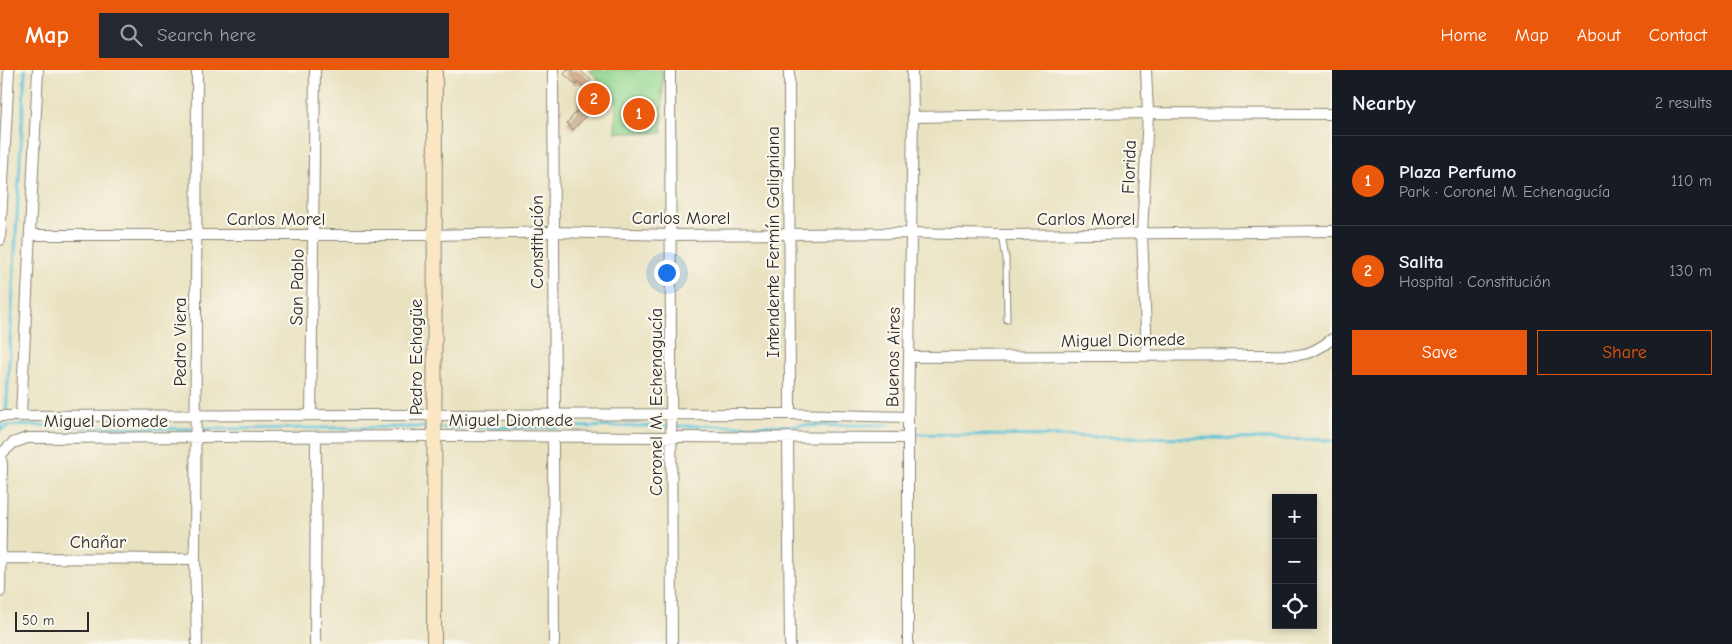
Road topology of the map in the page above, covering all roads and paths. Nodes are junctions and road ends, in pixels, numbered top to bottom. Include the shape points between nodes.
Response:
1 (10, 70) edge
2 (38, 70) edge
3 (197, 70) edge
4 (315, 70) edge
5 (435, 70) edge
6 (553, 70) edge
7 (670, 70) edge
8 (789, 70) edge
9 (912, 70) edge
10 (1146, 70) edge
11 (1148, 113) junction
12 (1332, 114) edge
13 (913, 117) junction
14 (1332, 231) edge
15 (553, 232) junction
16 (911, 233) junction
17 (197, 234) junction
18 (788, 234) junction
19 (1142, 234) junction
20 (0, 235) edge
21 (30, 235) junction
22 (314, 235) junction
23 (435, 235) junction
24 (672, 235) junction
25 (1002, 235) junction
26 (0, 240) edge
27 (1007, 320) dead end
28 (1332, 339) edge
29 (1146, 355) junction
30 (910, 358) junction
31 (197, 414) junction
32 (555, 414) junction
33 (671, 414) junction
34 (790, 414) junction
35 (17, 415) junction
36 (311, 415) junction
37 (0, 416) edge
38 (434, 416) junction
39 (908, 417) junction
40 (196, 436) junction
41 (435, 436) junction
42 (316, 437) junction
43 (553, 437) junction
44 (672, 437) junction
45 (788, 437) junction
46 (908, 438) junction
47 (0, 455) edge
48 (0, 558) edge
49 (195, 558) junction
50 (0, 592) edge
51 (197, 644) edge
52 (315, 644) edge
53 (434, 644) edge
54 (554, 644) edge
55 (672, 644) edge
56 (790, 644) edge
57 (908, 644) edge

1 - 20 street
2 - 21 street
3 - 17 street, Pedro Viera
4 - 22 street, San Pablo
5 - 23 street, Pedro Echagüe
6 - 15 street, Constitución
7 - 24 street, Coronel M. Echenagucía
8 - 18 street, Intendente Fermín Galigniana
9 - 13 street, Buenos Aires
10 - 11 street, Florida
11 - 12 street
11 - 13 street
11 - 19 street, Florida
13 - 16 street, Buenos Aires
14 - 19 street, Carlos Morel
15 - 23 street, Carlos Morel
15 - 24 street, Carlos Morel
15 - 32 street, Constitución
16 - 18 street, Carlos Morel
16 - 25 street, Carlos Morel
16 - 30 street, Buenos Aires
17 - 21 street, Carlos Morel
17 - 22 street, Carlos Morel
17 - 31 street, Pedro Viera
18 - 24 street, Carlos Morel
18 - 34 street, Intendente Fermín Galigniana
19 - 25 street, Carlos Morel
19 - 29 street, Florida
20 - 26 street
21 - 35 street
22 - 23 street, Carlos Morel
22 - 36 street, San Pablo
23 - 38 street, Pedro Echagüe
24 - 33 street, Coronel M. Echenagucía
25 - 27 lane via 1006,259
28 - 29 street, Miguel Diomede via 1323,347 1298,355
29 - 30 street, Miguel Diomede
30 - 39 street, Buenos Aires
31 - 35 street, Miguel Diomede
31 - 36 street, Miguel Diomede
31 - 40 street, Pedro Viera
32 - 33 street, Miguel Diomede
32 - 38 street, Miguel Diomede
33 - 34 street, Miguel Diomede
33 - 44 street, Coronel M. Echenagucía
34 - 39 street, Miguel Diomede
35 - 37 street, Miguel Diomede
36 - 38 street, Miguel Diomede
38 - 41 street, Pedro Echagüe
39 - 46 street, Buenos Aires
40 - 42 street, Miguel Diomede
40 - 47 street, Miguel Diomede via 27,438 13,443
40 - 49 street, Pedro Viera
41 - 42 street, Miguel Diomede
41 - 43 street, Miguel Diomede
41 - 53 street, Pedro Echagüe
42 - 52 street
43 - 44 street, Miguel Diomede
43 - 54 street
44 - 45 street, Miguel Diomede
44 - 55 street, Coronel M. Echenagucía
45 - 46 street, Miguel Diomede
45 - 56 street
46 - 57 street, Buenos Aires
47 - 48 street
48 - 49 street, Chañar
48 - 50 street
49 - 51 street, Pedro Viera

